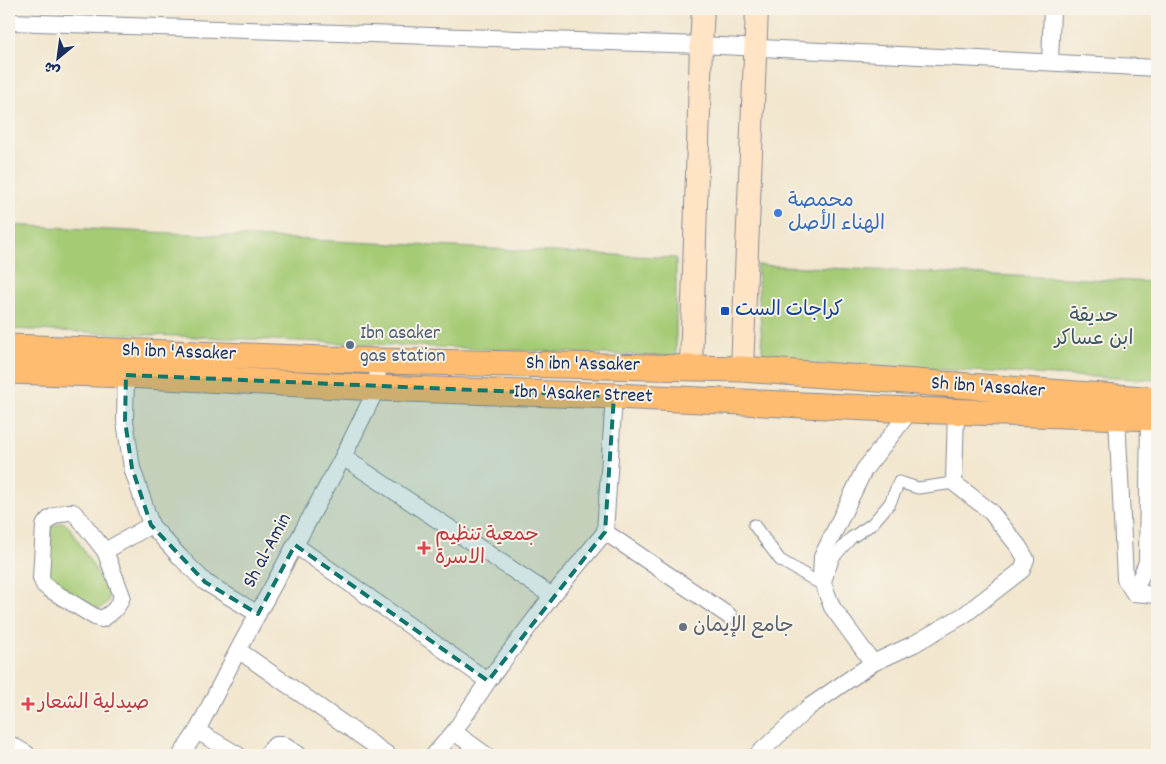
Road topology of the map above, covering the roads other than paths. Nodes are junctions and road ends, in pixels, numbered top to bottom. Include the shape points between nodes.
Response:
1 (703, 9) edge
2 (757, 9) edge
3 (1052, 9) edge
4 (9, 22) edge
5 (701, 45) junction
6 (756, 47) junction
7 (1050, 62) junction
8 (1157, 68) edge
9 (9, 347) edge
10 (378, 361) junction
11 (691, 367) junction
12 (742, 369) junction
13 (9, 371) edge
14 (126, 375) junction
15 (377, 388) junction
16 (614, 396) junction
17 (911, 410) junction
18 (956, 412) junction
19 (1154, 412) edge
20 (1117, 416) junction
21 (343, 457) junction
22 (954, 483) junction
23 (754, 524) dead end
24 (152, 525) junction
25 (605, 532) junction
26 (295, 545) junction
27 (105, 551) junction
28 (824, 586) junction
29 (1134, 593) junction
30 (1157, 595) edge
31 (552, 596) junction
32 (258, 614) junction
33 (729, 616) dead end
34 (238, 650) junction
35 (873, 663) junction
36 (488, 681) junction
37 (197, 731) junction
38 (454, 732) junction
39 (9, 746) edge
40 (25, 755) edge
41 (181, 755) edge
42 (238, 755) edge
43 (266, 755) edge
44 (299, 755) edge
45 (388, 755) edge
46 (434, 755) edge
47 (486, 755) edge
48 (757, 755) edge

1 - 5 main road
2 - 6 main road
3 - 7 street
4 - 5 street
5 - 6 street
5 - 11 main road
6 - 7 street
6 - 12 main road
7 - 8 street
9 - 10 main road, Sh ibn 'Assaker
10 - 11 main road, Sh ibn 'Assaker
10 - 15 street, Sh al-Amin
11 - 12 main road, Sh ibn 'Assaker
12 - 19 main road, Sh ibn 'Assaker
13 - 14 main road, Ibn 'Asaker Street
14 - 15 main road, Ibn 'Asaker Street
14 - 24 street via 125,421 132,468
15 - 16 main road, Ibn 'Asaker Street
15 - 21 street, Sh al-Amin
16 - 17 main road, Ibn 'Asaker Street
16 - 25 street
17 - 18 main road, Ibn 'Asaker Street
17 - 28 street via 864,470 822,557
18 - 20 main road, Ibn 'Asaker Street
18 - 22 street
19 - 20 main road, Ibn 'Asaker Street
19 - 29 street via 1147,562
20 - 29 street via 1125,579
21 - 26 street, Sh al-Amin
21 - 31 street
22 - 28 street via 918,488 899,482 890,503 872,524 851,538 834,557
22 - 35 street via 990,511 1019,546 1026,559 1022,570 964,615
23 - 28 street via 780,560
24 - 27 street
24 - 32 street via 205,582
25 - 31 street
25 - 33 street
26 - 32 street, Sh al-Amin
26 - 36 street
27 - 27 street via 122,596 110,614 95,617 44,585 41,578 44,526 52,516 73,512
28 - 35 street via 832,607
29 - 30 street
31 - 36 street
32 - 34 street, Sh al-Amin
34 - 37 street, Sh al-Amin
34 - 45 street
35 - 48 street via 809,707
36 - 38 street
37 - 41 street, Sh al-Amin
37 - 42 street
38 - 46 street
38 - 47 street
39 - 40 street
43 - 44 street via 275,745 283,745

